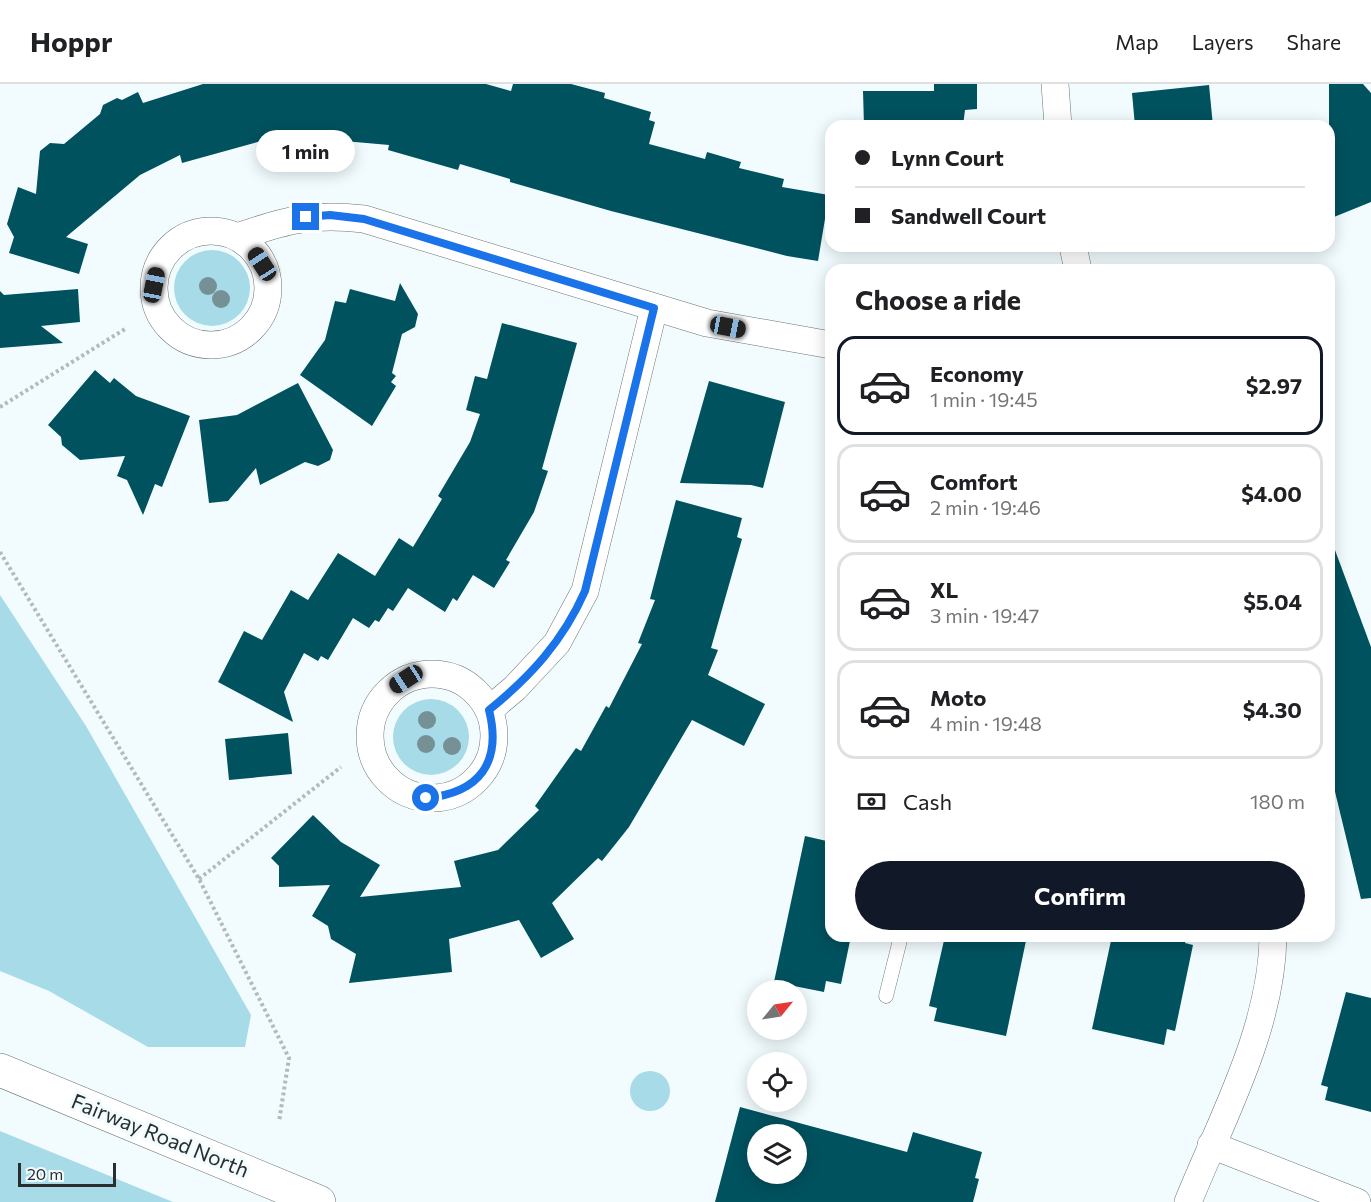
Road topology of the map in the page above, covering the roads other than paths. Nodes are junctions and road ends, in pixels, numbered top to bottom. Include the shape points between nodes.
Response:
1 (1055, 84) edge
2 (1058, 120) edge
3 (237, 237) junction
4 (654, 308) junction
5 (825, 344) edge
6 (489, 710) junction
7 (900, 942) edge
8 (1274, 942) edge
9 (886, 996) dead end
10 (0, 1070) edge
11 (1211, 1145) junction
12 (320, 1202) edge
13 (1188, 1202) edge
14 (1357, 1202) edge

1 - 2 street
3 - 3 street via 219,231 200,232 182,238 168,250 158,267 154,285 156,304 178,335 195,343 213,345 248,332 260,318 267,300 268,281 252,248
3 - 4 street via 306,217 364,219
4 - 5 street via 707,323
4 - 6 street via 585,591 557,643
6 - 6 street via 478,694 445,674 406,679 390,689 378,704 370,741 375,762 388,780 406,793 426,798 448,796 468,787 483,772 492,752 494,731
7 - 9 lane
8 - 11 street via 1260,1016
10 - 12 main road, Fairway Road North
11 - 13 street
11 - 14 street

